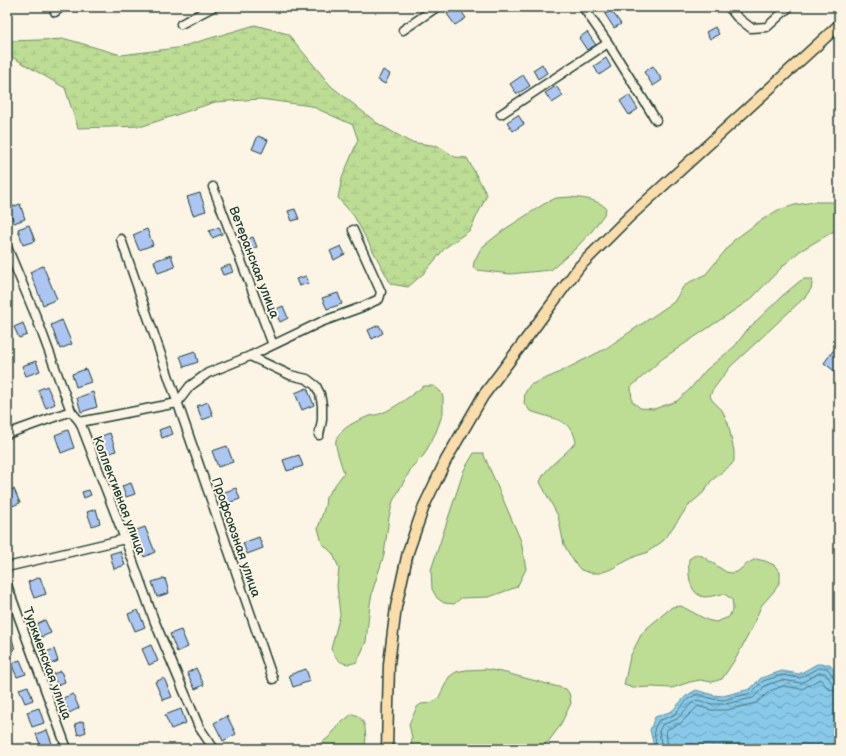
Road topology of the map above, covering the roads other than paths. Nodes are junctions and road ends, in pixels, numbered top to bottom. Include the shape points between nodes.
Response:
1 (213, 7) edge
2 (437, 7) edge
3 (582, 7) edge
4 (730, 7) edge
5 (789, 7) edge
6 (181, 24) dead end
7 (839, 25) edge
8 (402, 30) dead end
9 (608, 43) junction
10 (501, 114) dead end
11 (656, 120) dead end
12 (213, 187) dead end
13 (353, 230) dead end
14 (121, 239) dead end
15 (7, 248) edge
16 (273, 345) junction
17 (250, 356) junction
18 (178, 403) junction
19 (71, 411) junction
20 (80, 422) junction
21 (7, 434) edge
22 (319, 435) dead end
23 (125, 539) junction
24 (7, 567) edge
25 (7, 586) edge
26 (273, 679) dead end
27 (67, 749) edge
28 (214, 749) edge
29 (388, 749) edge

1 - 6 street
2 - 8 street
3 - 9 street
4 - 5 street via 737,17 751,28 767,28
7 - 29 main road via 629,217 579,267 483,396 446,460 424,506 408,552 396,607 389,664
9 - 10 street
9 - 11 street
12 - 16 street, Ветеранская улица
13 - 16 street via 381,292 379,298
14 - 18 street, Профсоюзная улица
15 - 19 street, Коллективная улица
16 - 17 street
17 - 18 street via 208,373 190,386
17 - 22 street via 290,375 307,379 316,386 322,405
18 - 20 street
18 - 26 street, Профсоюзная улица
19 - 20 street, Коллективная улица
19 - 21 street
20 - 23 street, Коллективная улица
23 - 24 street
23 - 28 street, Коллективная улица via 154,620 199,727
25 - 27 street, Туркменская улица

